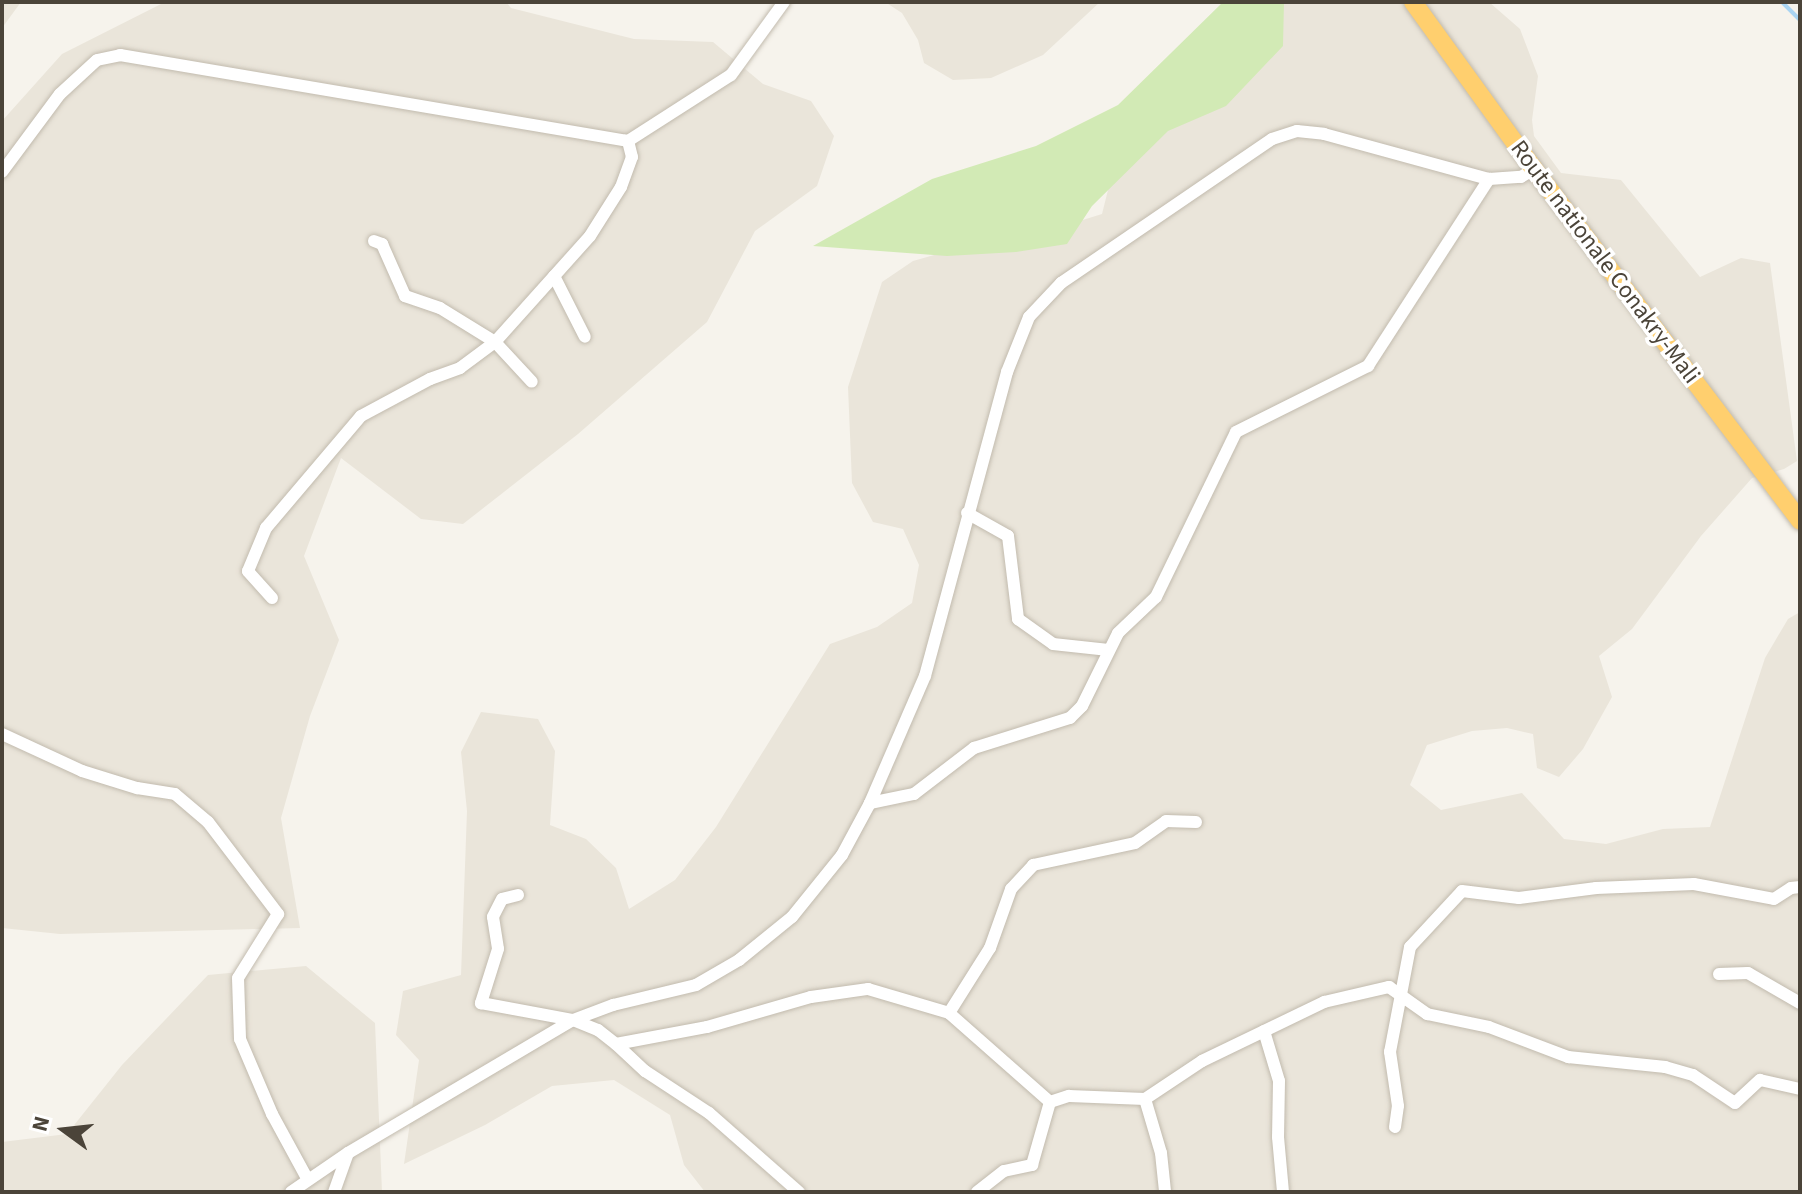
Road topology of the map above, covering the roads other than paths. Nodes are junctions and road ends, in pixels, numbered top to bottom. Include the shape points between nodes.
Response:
1 (784, 2) edge
2 (1413, 2) edge
3 (628, 141) junction
4 (1534, 169) junction
5 (2, 172) edge
6 (1489, 179) junction
7 (374, 241) dead end
8 (554, 276) junction
9 (585, 337) dead end
10 (495, 342) junction
11 (532, 382) dead end
12 (967, 513) junction
13 (1800, 521) edge
14 (272, 598) dead end
15 (1109, 650) junction
16 (2, 734) edge
17 (870, 803) junction
18 (1196, 822) dead end
19 (1800, 887) edge
20 (518, 895) dead end
21 (1719, 974) dead end
22 (1400, 994) junction
23 (1800, 1003) edge
24 (949, 1013) junction
25 (573, 1020) junction
26 (1264, 1031) junction
27 (616, 1044) junction
28 (1800, 1089) edge
29 (1145, 1099) junction
30 (1050, 1102) junction
31 (1395, 1127) dead end
32 (348, 1153) junction
33 (308, 1180) junction
34 (291, 1192) edge
35 (334, 1192) edge
36 (799, 1192) edge
37 (977, 1192) edge
38 (1165, 1192) edge
39 (1283, 1192) edge

1 - 3 street via 731,75
2 - 4 highway, Route nationale Conakry-Mali
3 - 5 street via 120,55 97,60 60,94
3 - 8 street via 632,157 621,187 590,236
4 - 6 street via 1521,177
4 - 13 highway, Route nationale Conakry-Mali
6 - 12 street via 1324,134 1297,131 1272,139 1061,283 1029,317 1007,372
6 - 15 street via 1368,366 1236,432 1156,597 1118,633
7 - 10 street via 382,244 405,296 440,308
8 - 9 street
8 - 10 street
10 - 11 street
10 - 14 street via 460,368 361,416 266,528 248,571
12 - 15 street via 1008,536 1018,619 1053,644
12 - 17 street via 925,676
15 - 17 street via 1082,706 1070,718 974,748 914,794
16 - 33 street via 82,771 175,794 208,822 278,914 238,978 240,1039
17 - 25 street via 842,855 792,917 739,960 696,985
18 - 24 street via 1166,821 1135,843 1033,865 1011,889 990,948
19 - 22 street via 1774,899 1694,884 1519,898 1462,891 1410,947
20 - 25 street via 502,899 493,917 498,949 481,1003
21 - 23 street via 1748,973
22 - 26 street via 1389,987 1324,1002
22 - 28 street via 1427,1014 1489,1027 1568,1057 1693,1075 1735,1103 1760,1080
22 - 31 street via 1390,1052 1398,1106
24 - 27 street via 868,989 811,997 707,1027
24 - 30 street
25 - 27 street
25 - 32 street
26 - 29 street via 1202,1061
26 - 39 street via 1279,1081
27 - 36 street via 645,1071 709,1113
29 - 30 street via 1069,1096
29 - 38 street via 1161,1153
30 - 37 street via 1032,1165 1004,1171
32 - 33 street
32 - 35 street
33 - 34 street

